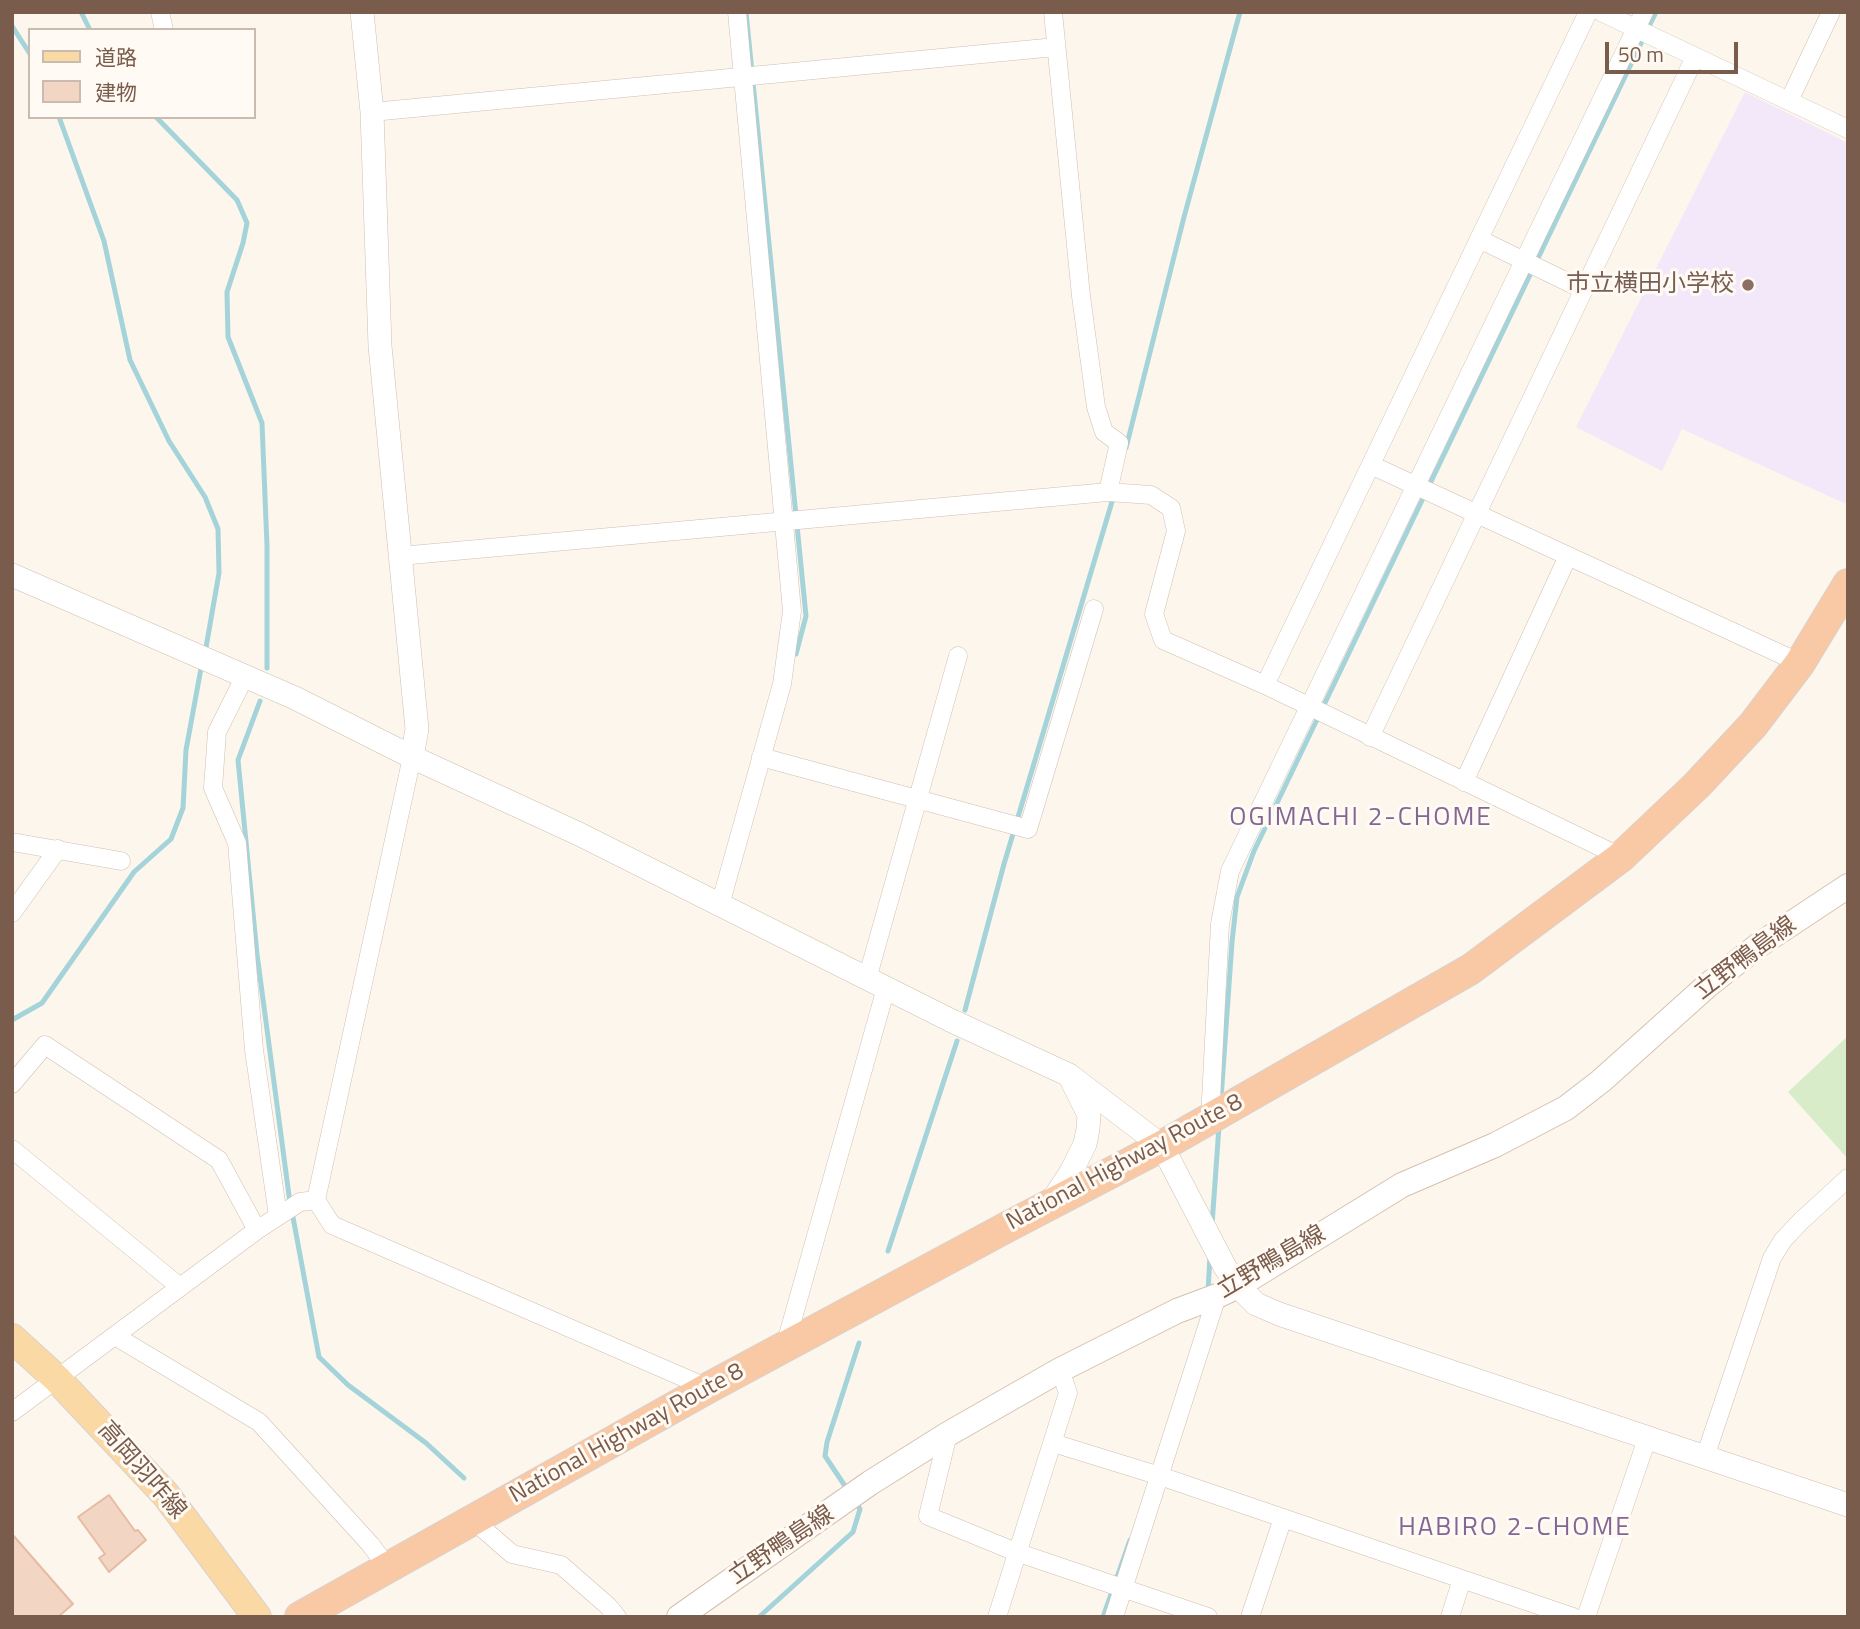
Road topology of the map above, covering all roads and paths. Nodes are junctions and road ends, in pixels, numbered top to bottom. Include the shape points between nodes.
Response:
1 (362, 12) edge
2 (737, 12) edge
3 (1053, 12) edge
4 (1588, 12) edge
5 (1601, 12) edge
6 (1831, 12) edge
7 (1640, 20) edge
8 (1056, 47) junction
9 (1695, 57) junction
10 (751, 76) junction
11 (1789, 101) junction
12 (372, 112) junction
13 (1848, 128) edge
14 (1479, 239) junction
15 (1524, 261) junction
16 (1584, 290) junction
17 (1371, 465) junction
18 (1417, 486) junction
19 (1117, 492) junction
20 (1478, 514) junction
21 (792, 521) junction
22 (400, 556) junction
23 (1568, 556) junction
24 (12, 575) edge
25 (1848, 584) edge
26 (1094, 608) dead end
27 (958, 656) dead end
28 (1800, 663) junction
29 (245, 676) junction
30 (1265, 685) junction
31 (1310, 706) junction
32 (1370, 737) junction
33 (761, 757) junction
34 (412, 758) junction
35 (1464, 782) junction
36 (918, 798) junction
37 (12, 842) edge
38 (58, 849) junction
39 (1621, 858) junction
40 (121, 861) dead end
41 (1848, 886) edge
42 (720, 905) junction
43 (12, 913) edge
44 (876, 983) junction
45 (1069, 1075) junction
46 (12, 1084) edge
47 (1210, 1119) junction
48 (1163, 1146) junction
49 (12, 1149) edge
50 (1848, 1178) edge
51 (316, 1200) junction
52 (1050, 1205) junction
53 (278, 1216) junction
54 (257, 1230) junction
55 (180, 1287) junction
56 (1228, 1291) junction
57 (115, 1336) junction
58 (12, 1338) edge
59 (785, 1346) junction
60 (1060, 1370) junction
61 (57, 1378) junction
62 (708, 1388) junction
63 (12, 1412) edge
64 (948, 1434) junction
65 (1647, 1439) junction
66 (1053, 1443) junction
67 (1705, 1457) junction
68 (1153, 1474) junction
69 (1848, 1505) edge
70 (1283, 1518) junction
71 (473, 1520) junction
72 (1016, 1552) junction
73 (388, 1568) junction
74 (1462, 1579) junction
75 (1115, 1586) junction
76 (257, 1617) edge
77 (300, 1617) edge
78 (617, 1617) edge
79 (679, 1617) edge
80 (997, 1617) edge
81 (1114, 1617) edge
82 (1208, 1617) edge
83 (1250, 1617) edge
84 (1450, 1617) edge
85 (1573, 1617) edge
86 (1586, 1617) edge

1 - 12 street
2 - 10 street
3 - 8 street
4 - 14 street
5 - 7 street
6 - 11 street
7 - 9 street
7 - 15 street
8 - 10 street
8 - 19 street via 1096,407 1104,432 1119,443
9 - 11 street
9 - 16 street
10 - 12 street
10 - 21 street
11 - 13 street
12 - 22 street via 380,346
14 - 15 street
14 - 17 street
15 - 16 street
15 - 18 street
16 - 20 street
17 - 18 street
17 - 30 street
18 - 20 street
18 - 31 street
19 - 21 street
19 - 30 street via 1151,495 1171,508 1176,531 1154,614 1163,640
20 - 23 street
20 - 32 street
21 - 22 street
21 - 33 street via 792,611 782,684
22 - 34 street via 417,729
23 - 28 street
23 - 35 street
24 - 29 street
25 - 28 highway, National Highway Route 8
26 - 36 street via 1028,829
27 - 36 street
28 - 39 highway, National Highway Route 8 via 1753,725
29 - 34 street
29 - 53 street via 217,732 213,788 237,843 254,1050
30 - 31 street
31 - 32 street
31 - 47 street via 1230,871 1220,924
32 - 35 street
33 - 36 street
33 - 42 street
34 - 42 street
34 - 51 street
35 - 39 street
36 - 44 street
37 - 38 street
38 - 40 street
38 - 43 street
39 - 47 highway, National Highway Route 8 via 1471,969
41 - 56 main road, 立野鴨島線 via 1718,977 1566,1108 1402,1185
42 - 44 street
44 - 45 street
44 - 59 street
45 - 48 street
45 - 52 street via 1089,1115 1088,1129 1071,1172
46 - 54 street via 45,1045 219,1160
47 - 48 highway, National Highway Route 8
48 - 52 highway, National Highway Route 8
48 - 56 street via 1210,1240
49 - 55 street
50 - 67 street via 1801,1221 1772,1258
51 - 53 street via 300,1202
51 - 62 street via 332,1225
52 - 59 highway, National Highway Route 8
53 - 54 street
54 - 55 street
55 - 57 street
56 - 60 main road, 立野鴨島線 via 1177,1311
56 - 65 street via 1279,1314
56 - 68 street
57 - 61 street
57 - 73 street via 259,1422
58 - 61 main road, 高岡羽咋線
59 - 62 highway, National Highway Route 8
60 - 64 main road, 立野鴨島線
60 - 66 street via 1068,1393
61 - 63 street
61 - 76 main road, 高岡羽咋線 via 166,1495
62 - 71 highway, National Highway Route 8
64 - 72 street via 928,1517
64 - 79 main road, 立野鴨島線
65 - 67 street
65 - 86 street
66 - 68 street
66 - 72 street
67 - 69 street
68 - 70 street
68 - 75 street
70 - 74 street
70 - 83 street
71 - 73 highway, National Highway Route 8
71 - 78 street via 512,1554 561,1565
72 - 75 street
72 - 80 street
73 - 77 highway, National Highway Route 8
74 - 84 street
74 - 85 street
75 - 81 street
75 - 82 street

